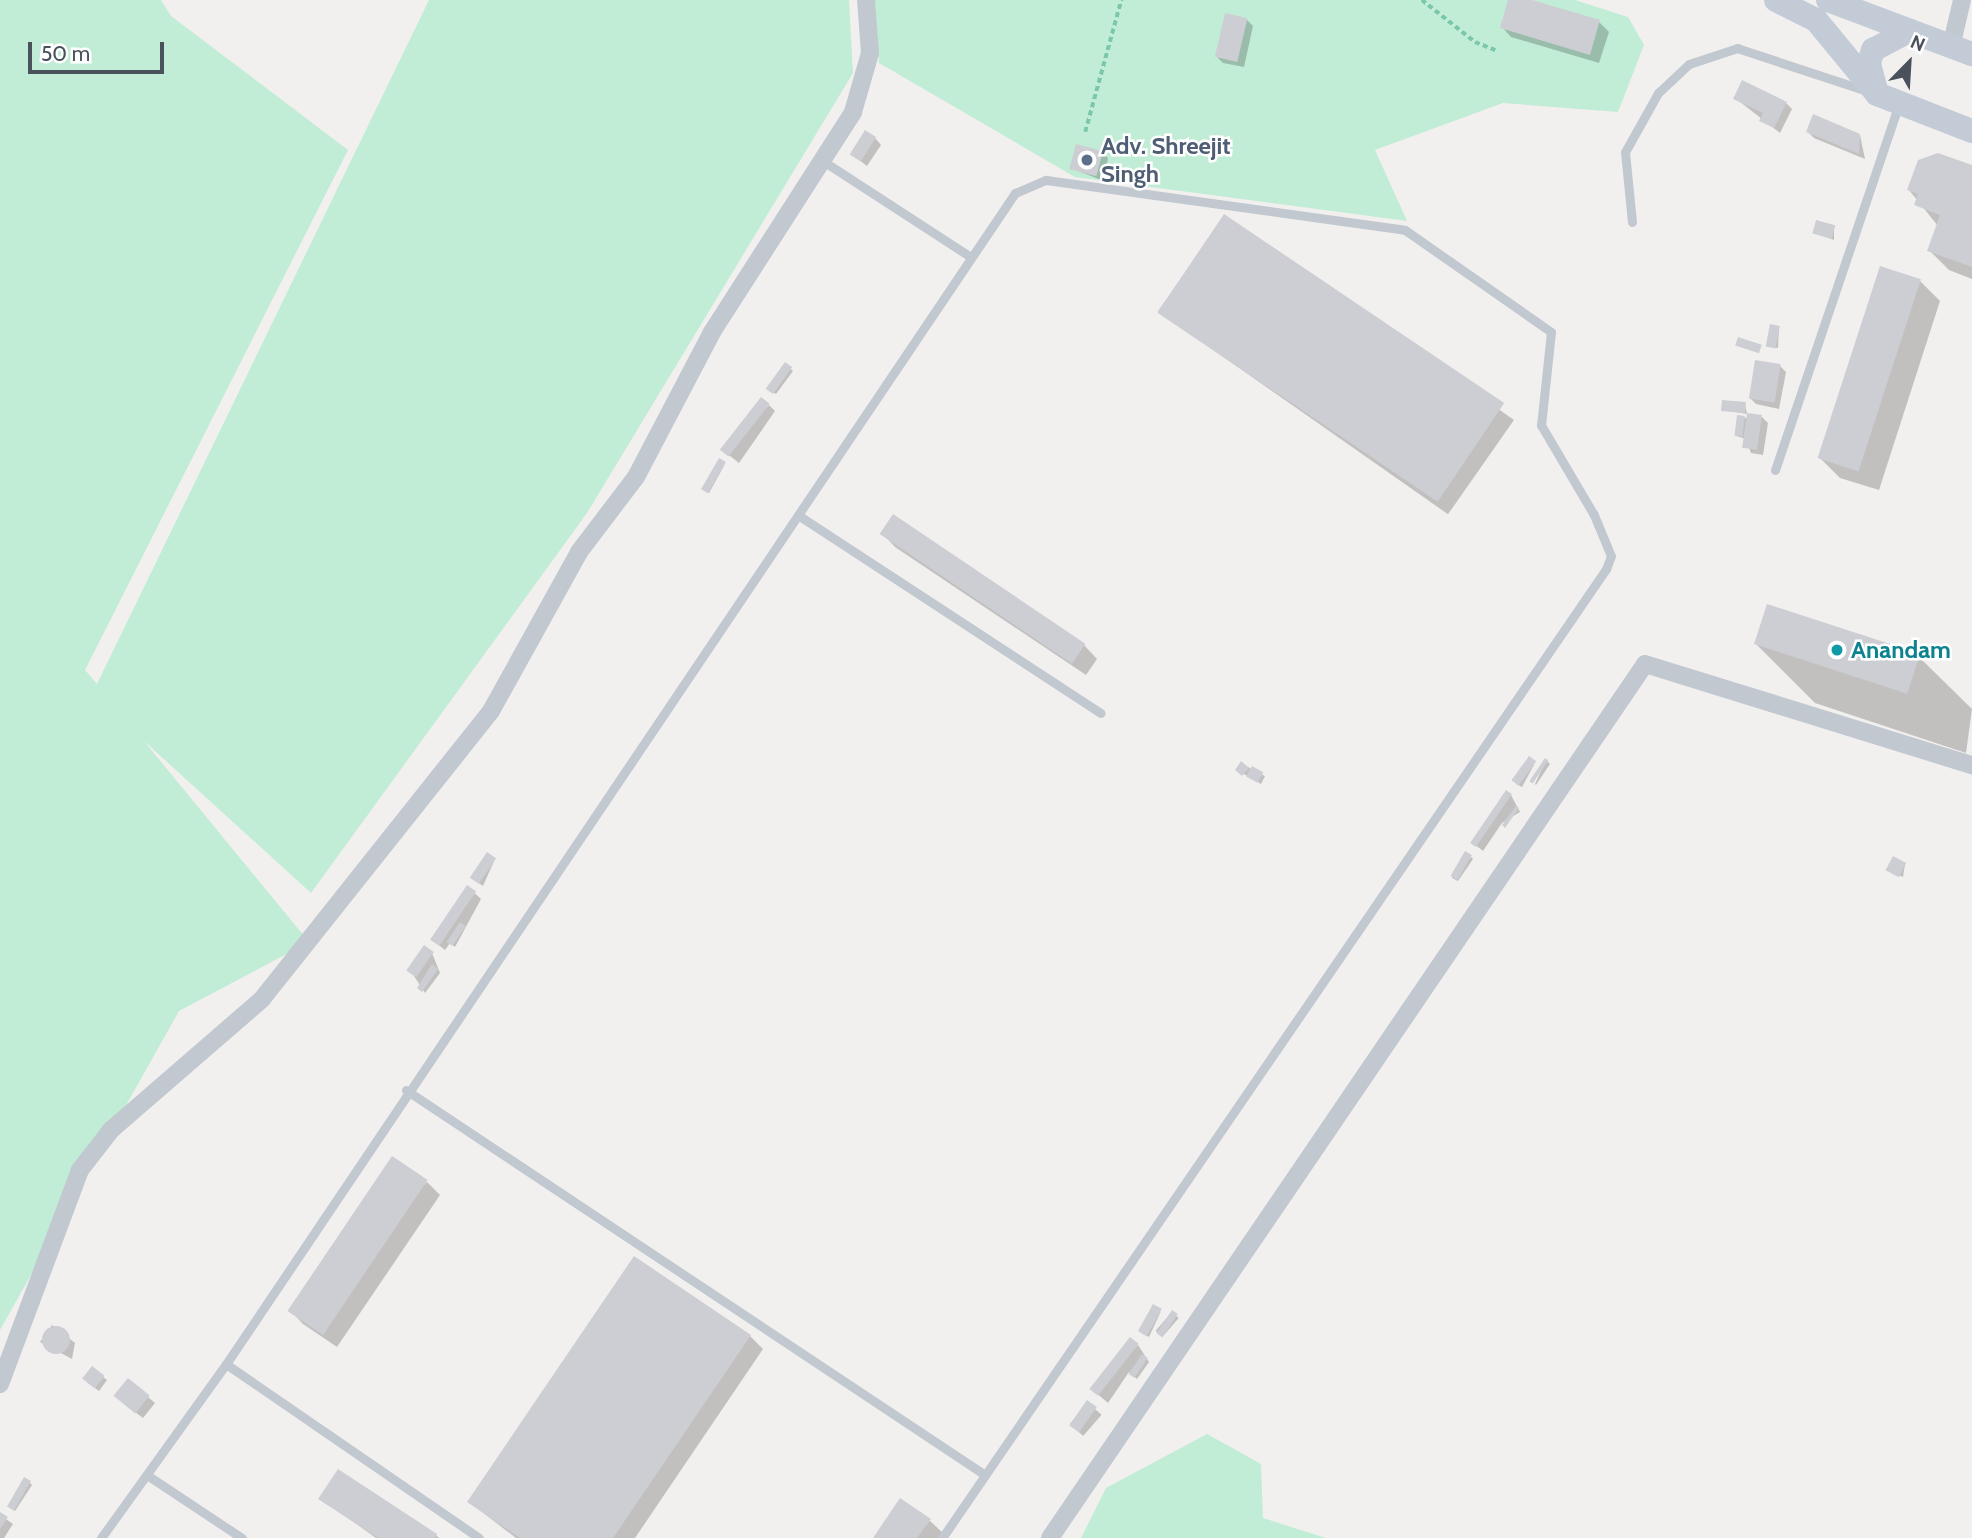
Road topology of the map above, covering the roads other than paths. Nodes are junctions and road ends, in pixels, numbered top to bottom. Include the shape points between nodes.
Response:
1 (866, 0) edge
2 (1776, 0) edge
3 (1828, 0) edge
4 (1962, 0) edge
5 (1907, 32) junction
6 (1961, 50) edge
7 (1888, 101) junction
8 (1972, 131) edge
9 (823, 161) junction
10 (1632, 222) dead end
11 (968, 255) junction
12 (1776, 470) dead end
13 (801, 517) junction
14 (1101, 713) dead end
15 (1972, 765) edge
16 (406, 1090) junction
17 (226, 1364) junction
18 (0, 1384) edge
19 (147, 1475) junction
20 (985, 1475) junction
21 (101, 1538) edge
22 (242, 1538) edge
23 (479, 1538) edge
24 (942, 1538) edge
25 (1050, 1538) edge

1 - 9 street via 867,73
2 - 7 main road via 1816,20
3 - 5 main road
4 - 6 street
5 - 6 main road
5 - 7 main road via 1873,50 1869,63
7 - 8 main road
7 - 10 lane via 1737,48 1712,52 1658,93 1625,152
7 - 12 lane
9 - 11 lane
9 - 18 street via 712,332 636,477 579,552 491,710 418,809 262,999 111,1130 80,1170
11 - 13 lane
11 - 20 lane via 1015,193 1046,180 1422,236 1551,332 1541,425 1611,556 1362,931
13 - 14 lane
13 - 16 lane
15 - 25 street via 1645,664
16 - 17 lane
16 - 20 lane
17 - 19 lane
17 - 23 lane
19 - 21 lane
19 - 22 lane
20 - 24 lane

